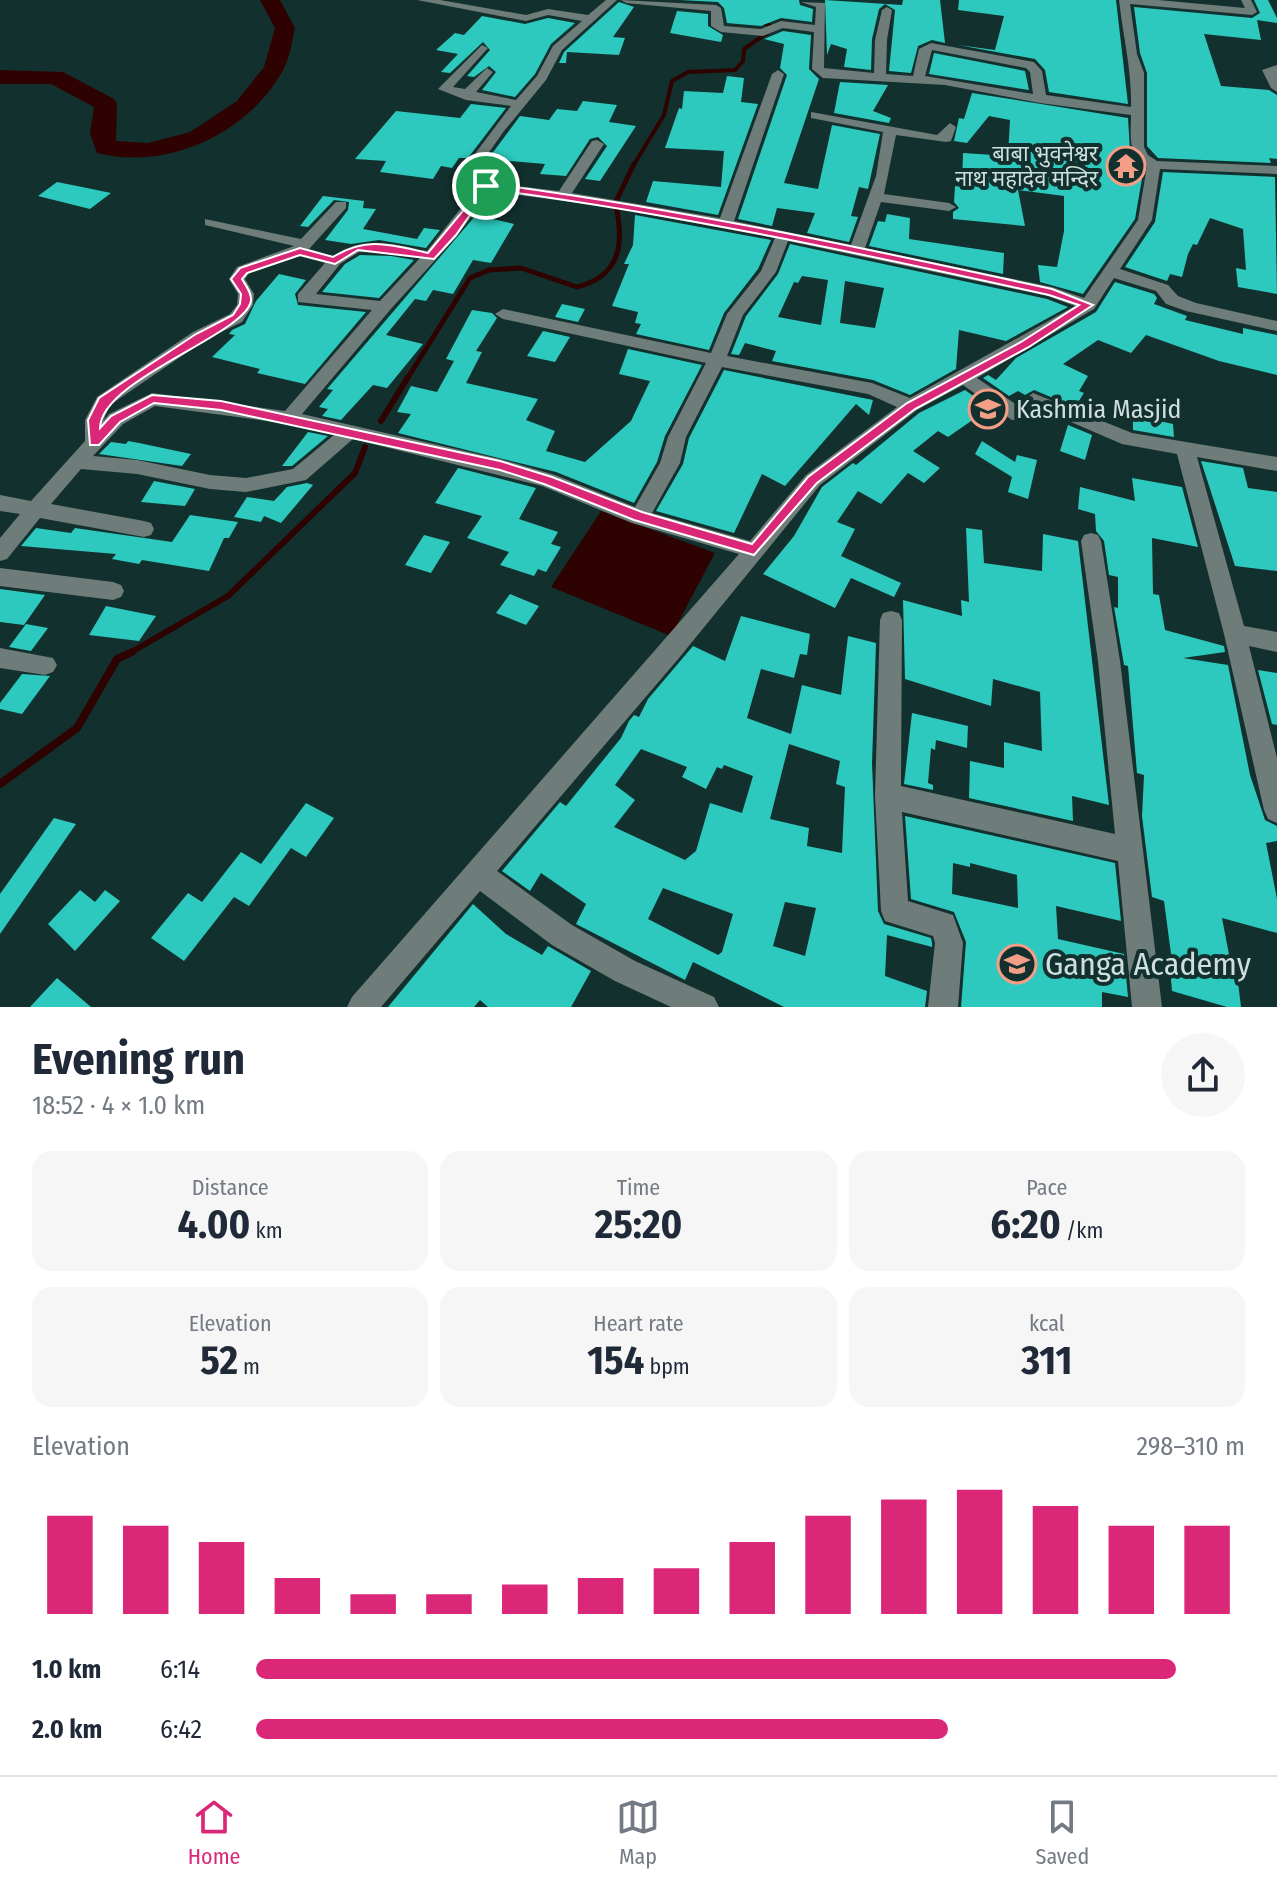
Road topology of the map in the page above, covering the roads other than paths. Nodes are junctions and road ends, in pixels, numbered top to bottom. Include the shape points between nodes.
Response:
1 (422, 0) edge
2 (612, 0) edge
3 (626, 0) edge
4 (1124, 0) edge
5 (1246, 0) edge
6 (806, 2) dead end
7 (887, 10) dead end
8 (592, 19) junction
9 (820, 29) junction
10 (482, 48) dead end
11 (1277, 69) edge
12 (487, 72) dead end
13 (778, 74) dead end
14 (880, 76) junction
15 (918, 79) junction
16 (1277, 88) edge
17 (466, 96) junction
18 (1040, 99) junction
19 (520, 104) junction
20 (1138, 112) junction
21 (816, 115) dead end
22 (950, 127) dead end
23 (890, 130) junction
24 (597, 144) dead end
25 (1154, 165) junction
26 (1277, 170) edge
27 (486, 186) junction
28 (563, 196) junction
29 (876, 197) junction
30 (341, 205) dead end
31 (949, 207) dead end
32 (210, 222) dead end
33 (726, 223) junction
34 (784, 233) junction
35 (301, 248) junction
36 (856, 252) junction
37 (430, 256) junction
38 (335, 261) junction
39 (1112, 272) junction
40 (1088, 305) junction
41 (384, 306) junction
42 (503, 314) dead end
43 (1277, 326) edge
44 (715, 359) junction
45 (963, 377) junction
46 (911, 406) junction
47 (289, 418) junction
48 (349, 432) junction
49 (94, 442) junction
50 (1185, 448) junction
51 (76, 462) junction
52 (1277, 464) edge
53 (0, 503) edge
54 (37, 507) junction
55 (639, 517) junction
56 (144, 529) dead end
57 (1091, 541) dead end
58 (754, 550) junction
59 (0, 553) edge
60 (0, 577) edge
61 (113, 591) dead end
62 (891, 620) dead end
63 (1235, 634) junction
64 (1277, 642) edge
65 (0, 658) edge
66 (45, 665) dead end
67 (888, 796) junction
68 (1277, 810) edge
69 (1131, 851) junction
70 (478, 873) junction
71 (362, 1007) edge
72 (704, 1007) edge
73 (943, 1007) edge
74 (1147, 1007) edge

1 - 8 street via 526,18 548,12
2 - 8 street
3 - 9 street via 716,8 721,29 763,33 781,24
4 - 5 street via 1252,12
4 - 20 street via 1138,73
6 - 9 street via 821,5
7 - 14 street
8 - 19 street via 557,48
9 - 14 street via 819,72
10 - 17 street via 445,87
11 - 16 street via 1268,70
12 - 17 street
13 - 33 street
14 - 15 street
15 - 18 street
15 - 18 street via 925,49 931,46 1030,65 1036,71
17 - 19 street
18 - 20 street
19 - 27 street via 466,175 467,184
20 - 25 street via 1137,147
21 - 23 street
22 - 23 street via 942,139
23 - 29 street
24 - 28 street
25 - 26 street
25 - 39 street via 1145,220
27 - 28 street
27 - 37 street
28 - 33 street
29 - 31 street
29 - 36 street
30 - 35 street
32 - 35 street
33 - 34 street
34 - 36 street
34 - 44 street via 768,272 735,314
35 - 38 street
35 - 49 street via 243,270 237,279 246,294 245,305 236,318 199,336 103,401 94,420
36 - 40 street via 1052,292
37 - 38 street via 356,247
37 - 41 street
38 - 41 street via 304,298
39 - 40 street
39 - 43 street via 1162,288 1172,300 1192,307
40 - 45 street
41 - 47 street
42 - 44 street
44 - 46 street via 872,389
44 - 55 street via 670,463
45 - 46 street
45 - 50 street via 1018,415 1033,399 1129,439
46 - 58 street via 813,480
47 - 48 street
47 - 49 street via 152,399 116,419
48 - 51 street via 299,475 246,485
48 - 55 street via 548,480
49 - 51 street
50 - 52 street
50 - 63 street
51 - 54 street
53 - 54 street
54 - 56 street
54 - 59 street
55 - 58 street
57 - 69 street
58 - 70 street
60 - 61 street
62 - 67 street
63 - 64 street
63 - 68 street
65 - 66 street
67 - 69 street
67 - 73 street via 895,911 943,925 949,943
69 - 74 street
70 - 71 street
70 - 72 street via 575,942

